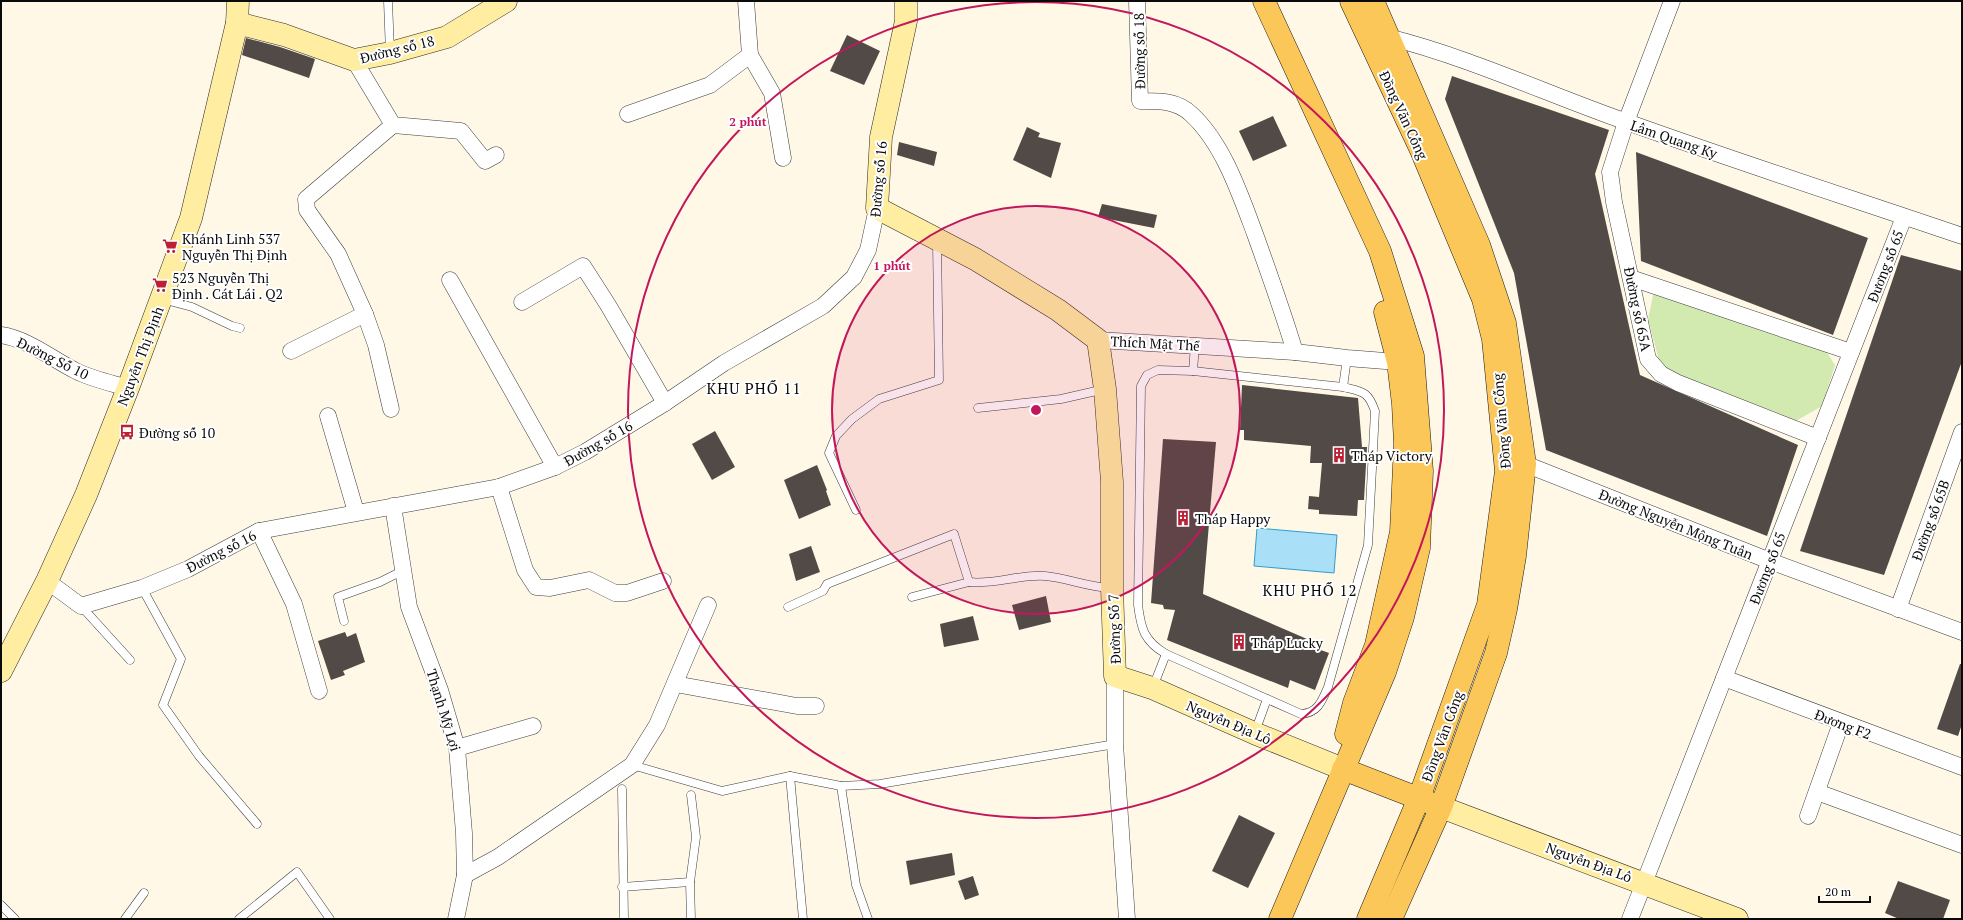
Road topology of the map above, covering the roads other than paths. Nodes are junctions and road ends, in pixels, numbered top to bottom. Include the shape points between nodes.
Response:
1 (236, 1) edge
2 (388, 1) edge
3 (506, 1) edge
4 (746, 1) edge
5 (906, 1) edge
6 (1137, 1) edge
7 (1251, 1) edge
8 (1264, 1) edge
9 (1351, 1) edge
10 (1372, 1) edge
11 (1672, 1) edge
12 (236, 23) junction
13 (1379, 38) junction
14 (390, 53) junction
15 (750, 55) junction
16 (354, 60) junction
17 (628, 114) dead end
18 (1626, 122) junction
19 (393, 125) junction
20 (496, 155) dead end
21 (783, 158) dead end
22 (877, 208) junction
23 (1904, 216) junction
24 (1962, 236) edge
25 (937, 240) junction
26 (1631, 278) junction
27 (450, 280) dead end
28 (161, 299) junction
29 (522, 302) dead end
30 (365, 314) junction
31 (240, 328) dead end
32 (1, 336) edge
33 (1098, 340) junction
34 (1195, 345) junction
35 (291, 351) dead end
36 (1295, 352) junction
37 (1851, 352) junction
38 (1347, 358) junction
39 (1398, 362) junction
40 (1193, 371) junction
41 (1343, 387) junction
42 (128, 388) junction
43 (1105, 389) junction
44 (665, 403) junction
45 (978, 408) dead end
46 (391, 409) dead end
47 (328, 416) dead end
48 (1962, 432) edge
49 (1818, 438) junction
50 (1525, 464) junction
51 (555, 467) junction
52 (499, 486) junction
53 (393, 506) junction
54 (856, 510) dead end
55 (356, 512) junction
56 (259, 531) junction
57 (1770, 561) junction
58 (404, 570) junction
59 (47, 581) junction
60 (663, 581) dead end
61 (969, 582) junction
62 (142, 588) junction
63 (1112, 588) junction
64 (912, 597) dead end
65 (708, 605) dead end
66 (81, 606) junction
67 (788, 607) dead end
68 (1898, 609) junction
69 (344, 621) dead end
70 (1962, 632) edge
71 (1166, 654) junction
72 (130, 660) dead end
73 (1, 671) edge
74 (1115, 676) junction
75 (1724, 678) junction
76 (675, 684) junction
77 (1152, 688) junction
78 (319, 691) dead end
79 (1266, 699) junction
80 (816, 706) dead end
81 (1841, 723) junction
82 (533, 726) dead end
83 (1254, 733) junction
84 (1115, 744) junction
85 (458, 748) junction
86 (632, 765) junction
87 (1962, 767) edge
88 (1343, 769) junction
89 (790, 776) junction
90 (841, 786) junction
91 (622, 789) dead end
92 (1816, 792) junction
93 (691, 795) dead end
94 (1419, 798) junction
95 (1440, 807) junction
96 (1808, 816) dead end
97 (256, 824) dead end
98 (1962, 845) edge
99 (465, 875) junction
100 (690, 882) junction
101 (1644, 883) junction
102 (622, 887) junction
103 (144, 893) dead end
104 (1, 905) edge
105 (14, 919) edge
106 (125, 919) edge
107 (239, 919) edge
108 (330, 919) edge
109 (456, 919) edge
110 (624, 919) edge
111 (691, 919) edge
112 (803, 919) edge
113 (868, 919) edge
114 (1127, 919) edge
115 (1280, 919) edge
116 (1368, 919) edge
117 (1391, 919) edge
118 (1630, 919) edge
119 (1737, 919) edge

1 - 12 street, Nguyễn Thị Định
2 - 14 lane
3 - 14 street, Đường số 18 via 447,37
4 - 15 street
5 - 22 street, Đường số 16 via 906,20 881,137
6 - 36 street, Đường số 18 via 1140,101 1168,101 1191,113 1213,139 1240,192 1277,293
7 - 39 main road via 1356,227 1384,305
8 - 88 main road via 1380,251 1413,356 1418,400 1422,471 1419,548 1403,617 1385,672
9 - 13 main road, Đồng Văn Cống
10 - 13 main road, Đồng Văn Cống
11 - 18 street, Đường số 65A
12 - 16 street, Đường số 18 via 284,35
12 - 28 street, Nguyễn Thị Định via 191,218
13 - 18 street, Lâm Quang Ky via 1426,47
13 - 50 main road, Đồng Văn Cống via 1479,245 1505,323
13 - 94 main road, Đồng Văn Cống via 1421,150 1483,299 1493,339 1506,471 1488,605
14 - 16 street, Đường số 18
15 - 17 street via 710,85
15 - 21 street via 772,93
16 - 19 street
18 - 23 street, Lâm Quang Ky
18 - 26 street, Đường số 65A via 1610,172
19 - 20 street via 461,131 485,161
19 - 30 street via 306,199 307,210 338,254
22 - 25 street, Thích Mật Thể
22 - 44 street, Đường số 16 via 868,250 854,277 822,306 724,363
23 - 24 street, Lâm Quang Ky
23 - 37 street, Đương số 65
25 - 33 street, Thích Mật Thể via 975,259 1052,306
25 - 54 lane via 939,380 879,399 852,419 836,436 829,453
26 - 37 street
26 - 49 street, Đường số 65A via 1648,359 1661,374
27 - 51 street
28 - 31 lane via 192,307
28 - 42 street, Nguyễn Thị Định
29 - 44 street via 583,266
30 - 35 street
30 - 46 street via 376,345
32 - 42 street, Đường Số 10 via 8,336 43,352 77,372
33 - 34 street, Thích Mật Thể
33 - 43 street, Đường Số 7
34 - 36 street, Thích Mật Thể
34 - 40 lane
36 - 38 street, Thích Mật Thể
37 - 49 street, Đương số 65
38 - 39 street, Thích Mật Thể
38 - 41 lane
39 - 88 main road via 1405,444 1401,532 1376,645 1346,732
40 - 41 lane
40 - 71 lane via 1158,370 1147,375 1141,386 1140,617 1144,633 1153,647
41 - 79 lane via 1371,398 1375,411 1368,545 1328,687 1320,705 1315,711 1301,714
42 - 59 street, Nguyễn Thị Định via 86,495
43 - 45 lane via 1061,399
43 - 63 street, Đường Số 7 via 1112,482
44 - 51 street, Đường số 16 via 585,452
47 - 55 street
48 - 68 street, Đường số 65B
49 - 57 street, Đương số 65
50 - 57 street, Đường Nguyễn Mộng Tuân
50 - 95 main road, Đồng Văn Cống via 1515,556 1496,653
51 - 52 street, Đường số 16
52 - 53 street, Đường số 16
52 - 60 street via 525,570 536,587 550,588 589,580 615,593 627,593
53 - 55 street, Đường số 16
53 - 58 street, Thạnh Mỹ Lợi
55 - 56 street, Đường số 16
56 - 62 street, Đường số 16 via 188,569
56 - 78 street via 294,604
57 - 68 street, Đường Nguyễn Mộng Tuân
57 - 75 street, Đương số 65
58 - 69 lane via 380,582 338,597
58 - 85 street, Thạnh Mỹ Lợi via 410,607
59 - 66 street
59 - 73 street, Nguyễn Thị Định
61 - 63 lane via 992,583 1045,576 1093,587
61 - 64 lane
61 - 67 lane via 954,534 827,584 823,591
62 - 66 street, Đường số 16
62 - 97 lane via 181,659 163,705 199,756
63 - 74 street, Đường Số 7
65 - 76 street
66 - 72 lane
68 - 70 street, Đường Nguyễn Mộng Tuân
71 - 77 lane
71 - 79 lane
74 - 77 street, Nguyễn Địa Lô
74 - 84 street, Đường Số 7
75 - 81 street, Đương F2
75 - 101 street, Đương số 65
76 - 80 street via 797,706
76 - 86 street via 657,725
77 - 83 street, Nguyễn Địa Lô
79 - 83 lane
81 - 87 street, Đương F2
81 - 92 street
82 - 85 street
83 - 88 street, Nguyễn Địa Lô
84 - 90 lane via 880,784
84 - 114 street, Đường Số 7
85 - 99 street, Thạnh Mỹ Lợi
86 - 89 lane via 722,791
86 - 99 street via 498,857
88 - 94 main road
88 - 115 main road
89 - 90 lane
89 - 112 lane
90 - 113 lane via 856,884
91 - 102 lane
92 - 96 street
92 - 98 street
93 - 100 lane via 696,837
94 - 95 main road
94 - 116 main road, Đồng Văn Cống
95 - 101 street, Nguyễn Địa Lô
95 - 117 main road, Đồng Văn Cống
99 - 109 street, Thạnh Mỹ Lợi
100 - 102 lane
100 - 111 lane
101 - 118 street, Đương số 65
101 - 119 street, Nguyễn Địa Lô
102 - 110 lane
103 - 106 lane
104 - 105 lane
107 - 108 lane via 297,872

